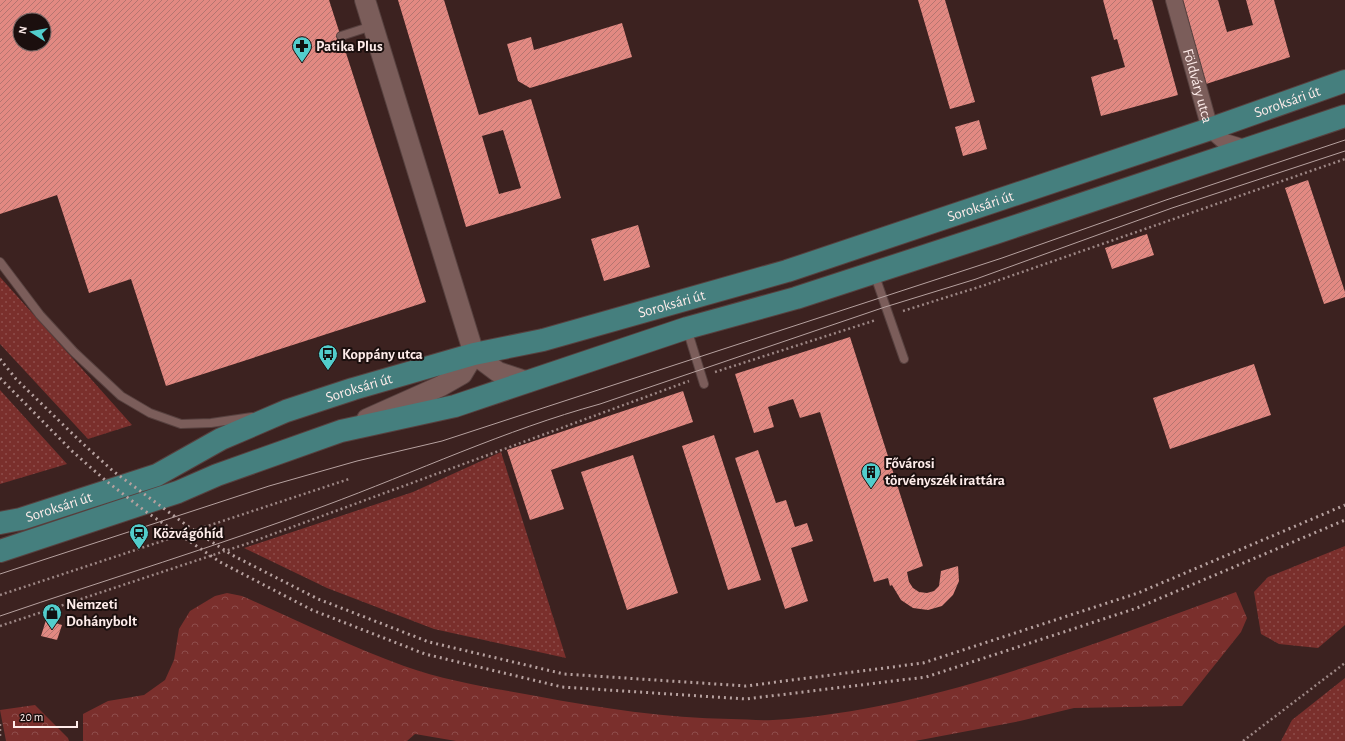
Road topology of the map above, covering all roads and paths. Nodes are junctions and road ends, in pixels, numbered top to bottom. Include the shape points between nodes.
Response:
1 (365, 0) edge
2 (1174, 0) edge
3 (374, 26) junction
4 (341, 36) dead end
5 (1345, 81) edge
6 (1345, 116) edge
7 (1210, 129) junction
8 (1248, 148) junction
9 (1345, 159) edge
10 (0, 262) edge
11 (874, 272) junction
12 (888, 316) junction
13 (687, 328) junction
14 (474, 354) junction
15 (904, 358) dead end
16 (703, 380) junction
17 (528, 382) junction
18 (286, 411) junction
19 (341, 431) junction
20 (349, 479) dead end
21 (0, 523) edge
22 (0, 551) edge
23 (0, 595) edge
24 (0, 626) edge
25 (1345, 663) edge
26 (0, 724) edge
27 (0, 739) edge
28 (1243, 741) edge

1 - 3 street
2 - 7 street, Földváry utca
3 - 4 lane
3 - 14 street
5 - 7 main road, Soroksári út
6 - 8 main road, Soroksári út
7 - 8 street, Földváry utca via 1225,142
7 - 14 main road, Soroksári út via 787,271 543,340
8 - 11 main road, Soroksári út
9 - 12 path via 985,285
10 - 18 lane via 40,315 74,352 121,396 150,413 181,424 211,423
11 - 12 lane
11 - 13 main road, Soroksári út via 796,298
12 - 15 lane
12 - 16 path
13 - 16 lane
13 - 17 main road, Soroksári út
14 - 17 street via 498,372
14 - 18 main road, Soroksári út
14 - 19 street via 462,374
16 - 24 path via 254,541
17 - 19 main road, Soroksári út via 455,406
18 - 21 main road, Soroksári út via 221,439 157,475 21,519
19 - 22 main road, Soroksári út via 217,475 178,492
20 - 23 path
25 - 28 path
26 - 27 path

